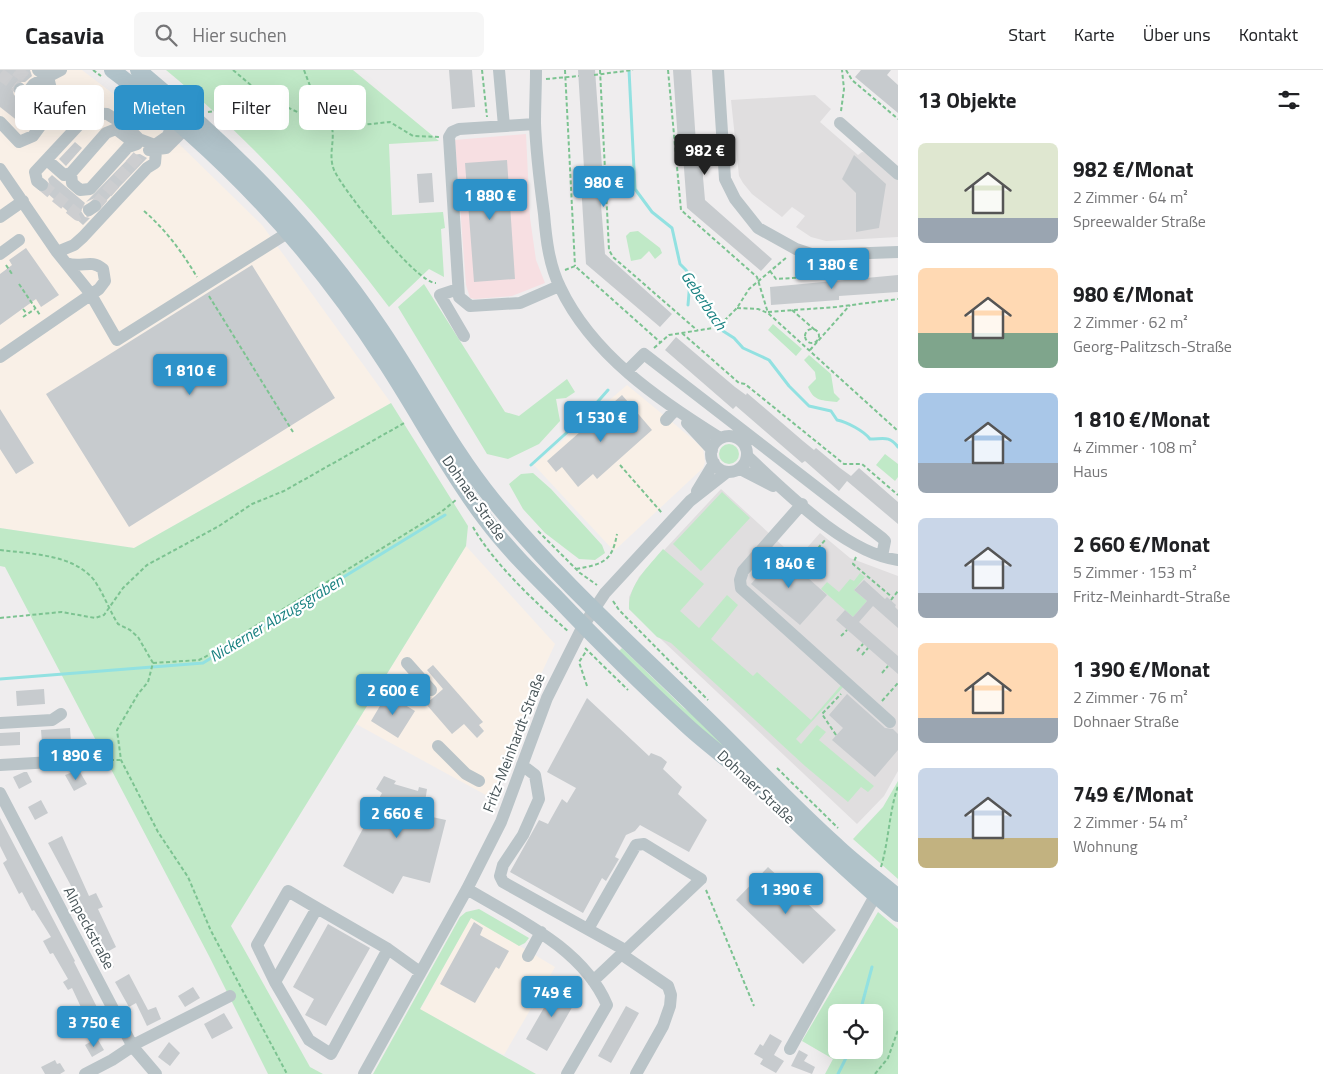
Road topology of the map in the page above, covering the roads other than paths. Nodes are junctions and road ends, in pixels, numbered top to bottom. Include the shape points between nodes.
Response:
1 (138, 70) edge
2 (499, 70) edge
3 (718, 70) edge
4 (52, 72) edge
5 (106, 73) edge
6 (536, 75) edge
7 (27, 84) dead end
8 (124, 85) edge
9 (114, 118) edge
10 (0, 122) edge
11 (840, 123) road end
12 (535, 124) junction
13 (504, 126) junction
14 (130, 130) edge
15 (174, 130) edge
16 (176, 130) edge
17 (187, 130) edge
18 (144, 149) junction
19 (47, 160) junction
20 (0, 169) edge
21 (71, 173) junction
22 (898, 174) edge
23 (42, 185) dead end
24 (23, 201) junction
25 (0, 217) edge
26 (289, 232) junction
27 (19, 240) dead end
28 (57, 252) junction
29 (898, 252) edge
30 (2, 258) edge
31 (66, 263) junction
32 (559, 286) junction
33 (458, 289) junction
34 (90, 294) junction
35 (464, 336) dead end
36 (0, 357) edge
37 (627, 371) junction
38 (675, 410) junction
39 (666, 420) dead end
40 (720, 438) junction
41 (712, 450) junction
42 (747, 456) junction
43 (714, 463) junction
44 (740, 469) junction
45 (727, 472) junction
46 (787, 492) junction
47 (690, 501) junction
48 (802, 504) junction
49 (882, 556) junction
50 (898, 560) edge
51 (593, 609) junction
52 (579, 632) junction
53 (407, 663) dead end
54 (431, 690) dead end
55 (62, 714) dead end
56 (890, 722) dead end
57 (0, 723) edge
58 (438, 746) dead end
59 (87, 760) road end
60 (522, 764) junction
61 (0, 765) edge
62 (479, 780) dead end
63 (0, 793) edge
64 (467, 889) junction
65 (875, 896) junction
66 (898, 897) edge
67 (318, 908) junction
68 (898, 914) edge
69 (588, 929) junction
70 (541, 932) junction
71 (388, 949) junction
72 (623, 952) junction
73 (528, 956) dead end
74 (420, 972) junction
75 (594, 981) junction
76 (275, 982) junction
77 (230, 996) dead end
78 (133, 1047) junction
79 (790, 1049) dead end
80 (85, 1074) edge
81 (156, 1074) edge
82 (364, 1074) edge
83 (567, 1074) edge
84 (636, 1074) edge

1 - 51 main road, Dohnaer Straße via 229,149 273,193 320,248 378,325 447,435 493,500
2 - 13 street
3 - 29 street via 725,179 735,199 758,228 814,255
4 - 7 street
4 - 10 street via 55,106 33,136 19,142
5 - 8 main road, Dohnaer Straße
6 - 12 street
9 - 19 street via 107,114 90,113
11 - 22 street
12 - 13 street
12 - 32 street via 547,242
13 - 33 street via 459,129 449,136
14 - 15 street via 139,139 155,145
16 - 18 street via 166,148
17 - 26 main road, Dohnaer Straße
18 - 21 street via 116,129 106,134
18 - 21 street via 128,147 90,189 80,190 72,183
18 - 28 street via 155,163 146,168 83,237
19 - 21 street via 64,175
19 - 23 street via 35,172
20 - 24 street
24 - 25 street
24 - 28 street
26 - 34 street via 117,340
26 - 52 main road, Dohnaer Straße via 355,317 486,520
27 - 30 street
28 - 31 street
31 - 34 street
31 - 34 street via 79,266 91,263 103,269 104,281
32 - 33 street via 520,302 470,306 459,297
32 - 37 street via 592,337
33 - 35 street via 440,295
34 - 36 street
37 - 38 street
37 - 49 street via 644,354 882,538 885,544
38 - 39 street
38 - 40 street
38 - 41 street
40 - 41 street
40 - 42 street via 730,436 739,439 746,448
41 - 43 street
42 - 44 street
42 - 46 street
43 - 45 street
43 - 47 street
44 - 45 street
44 - 46 street
45 - 47 street
46 - 48 street
47 - 51 street, Fritz-Meinhardt-Straße
48 - 49 street via 850,543
48 - 56 street via 743,571 740,584 750,598
49 - 50 street
51 - 52 street, Fritz-Meinhardt-Straße
51 - 66 main road, Dohnaer Straße via 837,847
52 - 60 street, Fritz-Meinhardt-Straße via 547,698
52 - 65 main road, Dohnaer Straße via 744,774
53 - 54 street
55 - 57 street via 52,720
58 - 62 street via 466,774
59 - 61 street
60 - 64 street, Fritz-Meinhardt-Straße via 501,822
60 - 69 street via 535,775 539,799 524,835 503,865 500,876 503,882
63 - 78 street, Alnpeckstraße
64 - 70 street
64 - 74 street, Fritz-Meinhardt-Straße
65 - 68 main road, Dohnaer Straße
65 - 79 street
67 - 71 street
67 - 76 street
67 - 76 street via 288,891 257,945
69 - 72 street
69 - 72 street via 636,845 644,844 701,879
70 - 73 street
70 - 75 street
71 - 74 street
71 - 76 street via 331,1054 309,1040
72 - 75 street
72 - 84 street via 668,986 671,995 662,1026
74 - 82 street, Fritz-Meinhardt-Straße
75 - 83 street via 607,1005
77 - 78 street
78 - 80 street
78 - 81 street, Alnpeckstraße

